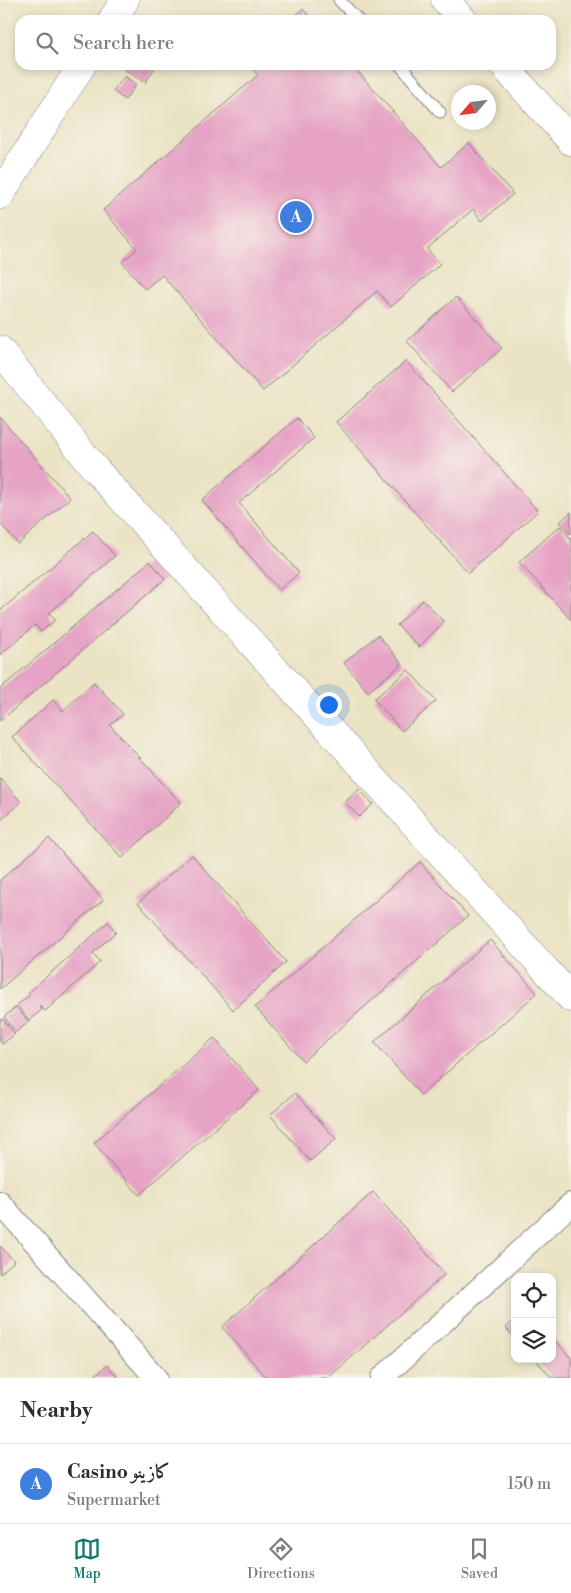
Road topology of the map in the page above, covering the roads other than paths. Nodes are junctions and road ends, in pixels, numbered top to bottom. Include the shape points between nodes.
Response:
1 (125, 0) edge
2 (338, 0) edge
3 (445, 0) edge
4 (115, 15) edge
5 (353, 15) edge
6 (458, 15) edge
7 (79, 70) edge
8 (404, 70) edge
9 (507, 70) edge
10 (440, 112) dead end
11 (571, 141) edge
12 (0, 195) edge
13 (0, 350) edge
14 (571, 998) edge
15 (0, 1203) edge
16 (571, 1204) edge
17 (156, 1378) edge
18 (382, 1378) edge

1 - 4 street
2 - 5 lane
3 - 6 street
7 - 12 street
8 - 10 lane
9 - 11 street
13 - 14 street via 96,470
15 - 17 street
16 - 18 street

